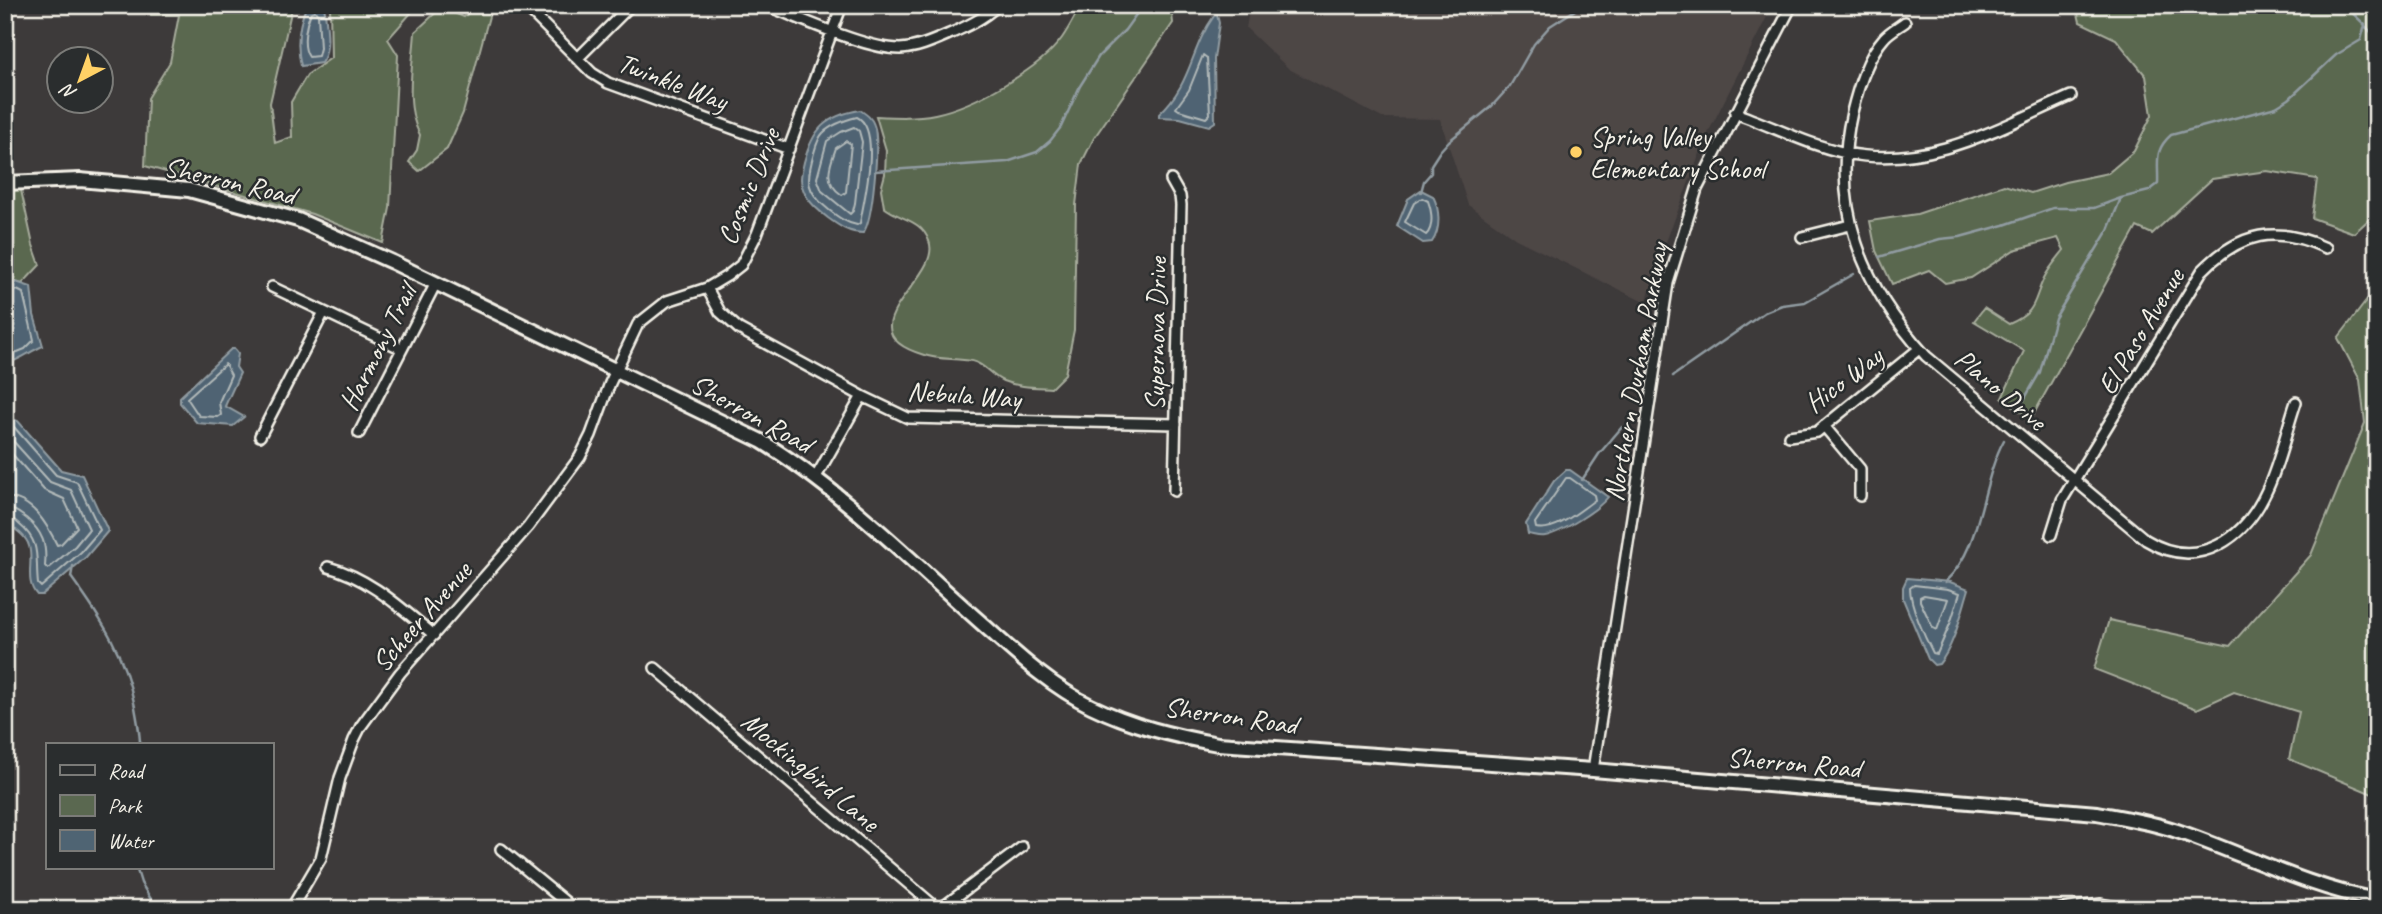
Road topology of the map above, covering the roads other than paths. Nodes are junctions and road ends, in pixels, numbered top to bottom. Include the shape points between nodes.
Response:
1 (524, 5) edge
2 (631, 5) edge
3 (765, 5) edge
4 (842, 5) edge
5 (998, 5) edge
6 (1792, 5) edge
7 (1905, 22) dead end
8 (833, 31) junction
9 (577, 59) junction
10 (2071, 96) dead end
11 (1735, 113) junction
12 (789, 149) junction
13 (1844, 153) junction
14 (1171, 180) dead end
15 (5, 183) edge
16 (1850, 225) junction
17 (1802, 237) dead end
18 (2326, 248) dead end
19 (436, 283) junction
20 (272, 287) dead end
21 (707, 288) junction
22 (324, 312) junction
23 (402, 349) junction
24 (1919, 349) junction
25 (616, 369) junction
26 (862, 396) junction
27 (2296, 402) dead end
28 (1176, 424) junction
29 (1824, 426) junction
30 (359, 433) dead end
31 (260, 436) dead end
32 (1789, 436) dead end
33 (816, 477) junction
34 (2075, 481) junction
35 (1174, 491) dead end
36 (1860, 496) dead end
37 (2051, 536) dead end
38 (328, 567) dead end
39 (434, 635) junction
40 (655, 668) dead end
41 (1593, 770) junction
42 (1022, 847) dead end
43 (501, 849) dead end
44 (2377, 900) edge
45 (291, 909) edge
46 (574, 909) edge
47 (939, 909) edge
48 (2061, 909) edge
49 (2127, 909) edge

1 - 9 street, Twinkle Way
2 - 9 street
3 - 8 street
4 - 8 street, Cosmic Drive
5 - 8 street via 965,28 921,46 872,45
6 - 11 street, Northern Durham Parkway
7 - 13 street, Plano Drive via 1884,38 1874,54 1855,100
8 - 12 street, Cosmic Drive
9 - 12 street, Twinkle Way via 608,83
10 - 13 street via 1936,152 1892,158
11 - 13 street
11 - 41 street, Northern Durham Parkway via 1697,189 1668,283
12 - 21 street, Cosmic Drive via 741,265
13 - 16 street, Plano Drive
14 - 28 street, Supernova Drive via 1181,205
15 - 19 main road, Sherron Road via 80,180 189,190 298,220
16 - 17 street
16 - 24 street, Plano Drive via 1873,285
18 - 34 street, El Paso Avenue via 2286,234 2270,234 2238,242 2214,259 2192,287
19 - 23 street, Harmony Trail
19 - 25 main road, Sherron Road
20 - 22 street
21 - 25 street, Cosmic Drive via 667,301 645,316
21 - 26 street, Nebula Way via 720,312 739,329
22 - 23 street
22 - 31 street
23 - 30 street, Harmony Trail
24 - 29 street, Hico Way
24 - 34 street, Plano Drive
25 - 33 main road, Sherron Road via 761,440
25 - 39 street, Scheer Avenue via 580,457 528,527
26 - 28 street, Nebula Way via 899,415 919,419
26 - 33 street
27 - 34 street, Plano Drive via 2273,474 2257,507 2227,541 2207,551 2184,554 2155,545
28 - 35 street, Supernova Drive
29 - 32 street, Hico Way via 1817,432
29 - 36 street via 1860,469
33 - 41 main road, Sherron Road via 1021,658 1073,697 1114,717 1218,744
34 - 37 street, El Paso Avenue via 2057,512
38 - 39 street via 366,582
39 - 45 street, Scheer Avenue via 382,695 354,740 321,858
40 - 47 street, Mockingbird Lane
41 - 44 main road, Sherron Road via 2097,813 2175,830 2316,886
42 - 47 street
43 - 46 street
48 - 49 street via 2101,904

